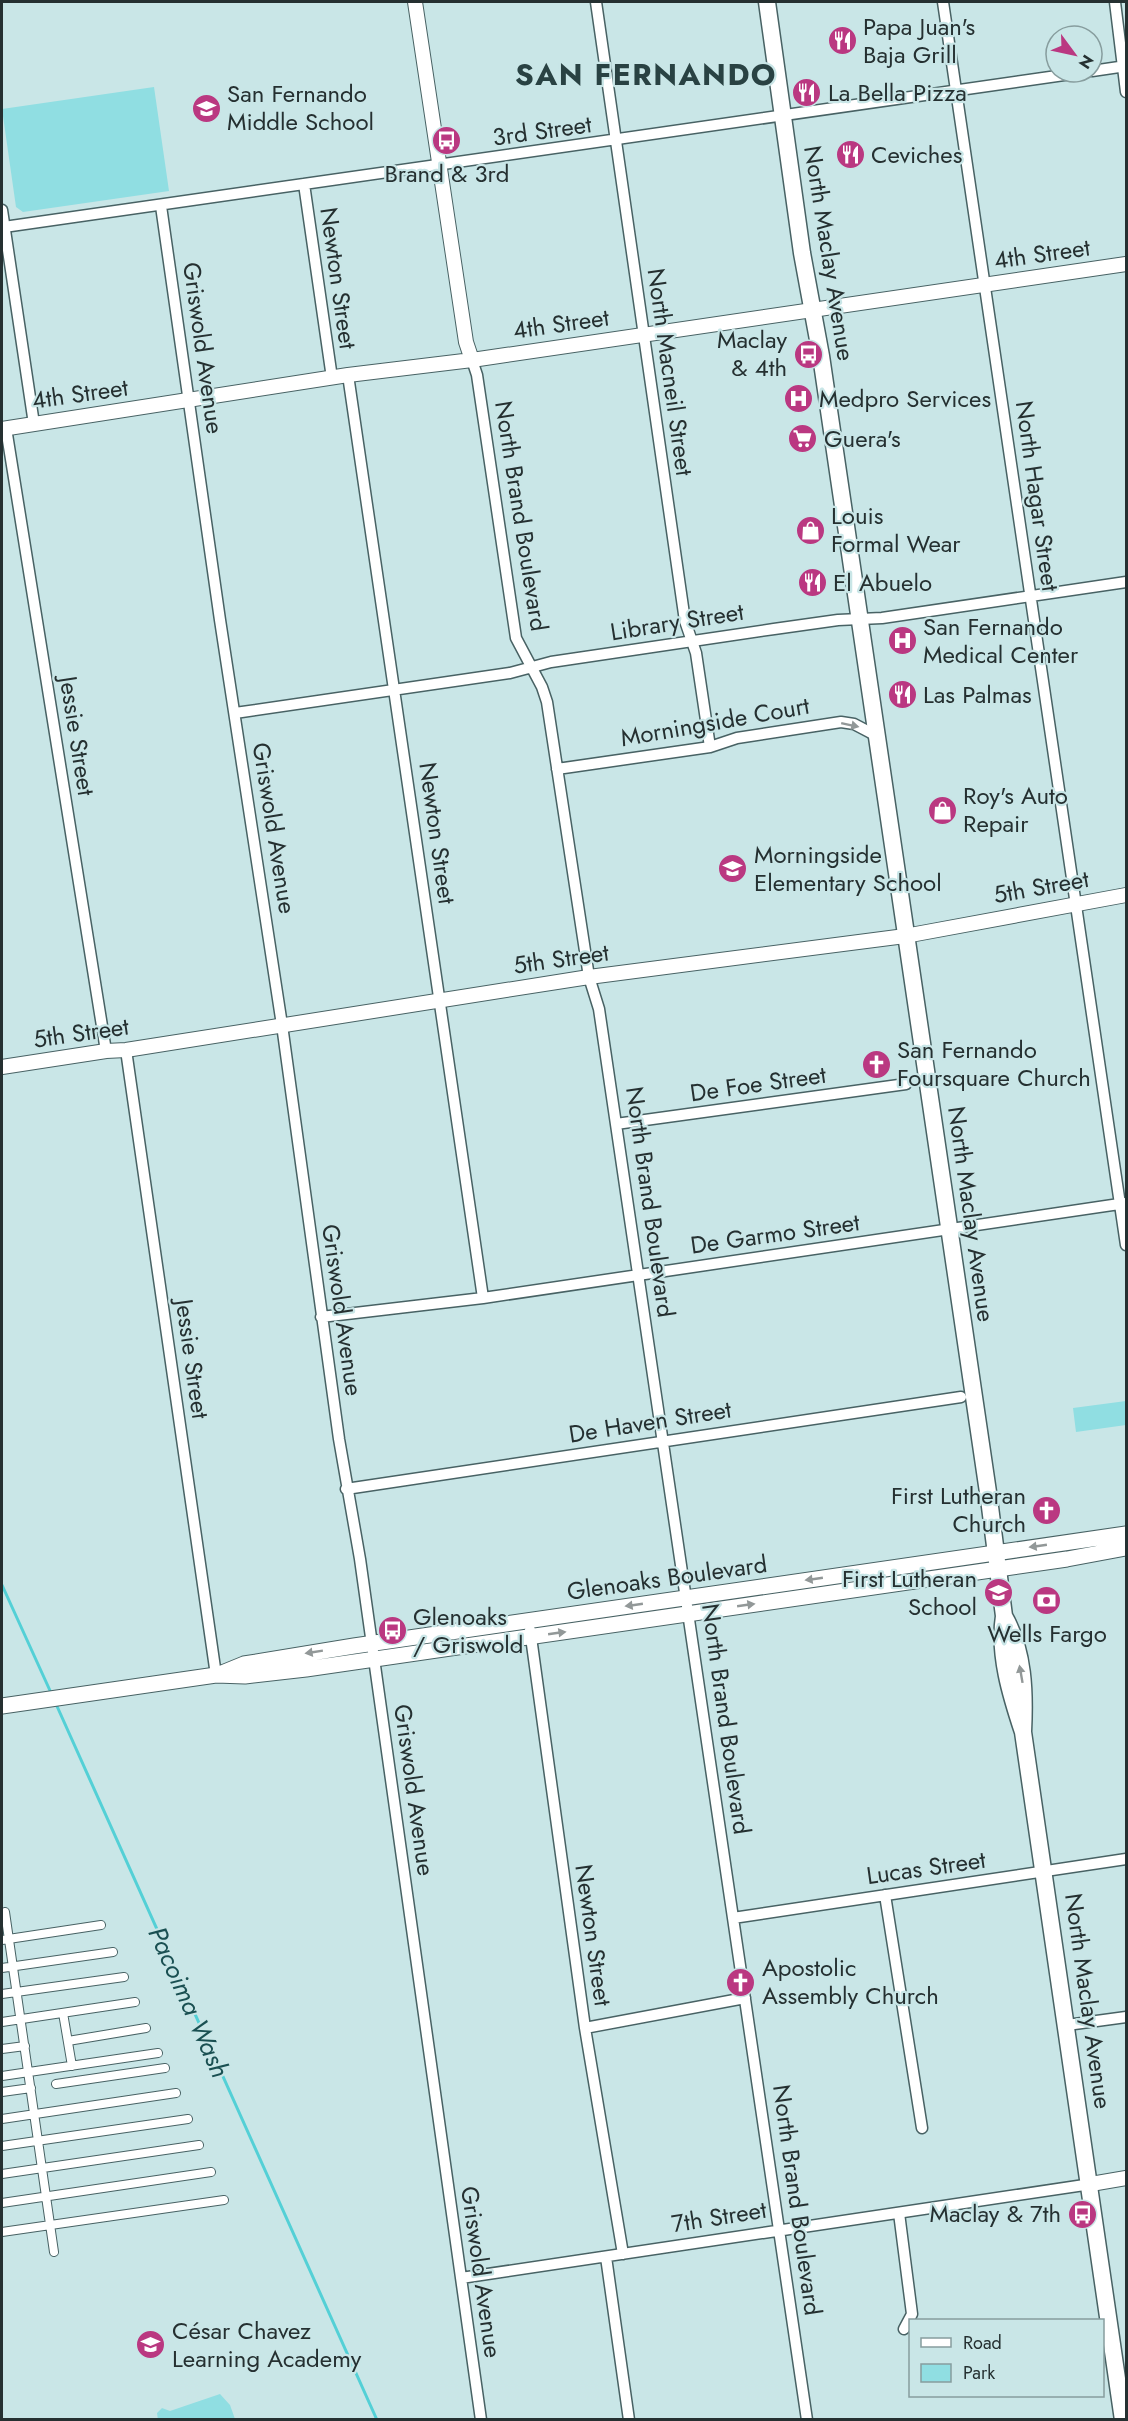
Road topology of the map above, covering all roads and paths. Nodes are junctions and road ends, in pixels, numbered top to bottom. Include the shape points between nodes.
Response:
1 (416, 2) edge
2 (596, 2) edge
3 (767, 2) edge
4 (943, 2) edge
5 (1115, 2) edge
6 (1125, 66) edge
7 (1104, 69) edge
8 (1044, 78) edge
9 (956, 91) junction
10 (1126, 92) edge
11 (782, 117) junction
12 (616, 142) junction
13 (439, 165) junction
14 (304, 184) junction
15 (161, 206) junction
16 (2, 210) edge
17 (4, 227) junction
18 (1126, 264) edge
19 (985, 285) junction
20 (812, 310) junction
21 (644, 335) junction
22 (472, 360) junction
23 (348, 375) junction
24 (332, 378) junction
25 (190, 401) junction
26 (34, 424) junction
27 (4, 428) edge
28 (1126, 582) edge
29 (1031, 596) junction
30 (860, 619) junction
31 (693, 642) junction
32 (531, 668) junction
33 (395, 690) junction
34 (235, 713) junction
35 (877, 736) junction
36 (710, 747) junction
37 (557, 769) junction
38 (1126, 895) edge
39 (1076, 903) junction
40 (905, 936) junction
41 (589, 977) junction
42 (440, 999) junction
43 (282, 1025) junction
44 (126, 1050) junction
45 (106, 1051) junction
46 (2, 1067) edge
47 (906, 1084) dead end
48 (616, 1124) junction
49 (1123, 1203) edge
50 (949, 1229) junction
51 (1126, 1245) edge
52 (638, 1275) junction
53 (483, 1298) junction
54 (321, 1317) junction
55 (961, 1397) dead end
56 (662, 1442) junction
57 (346, 1489) junction
58 (1126, 1534) edge
59 (1126, 1548) edge
60 (997, 1560) junction
61 (686, 1598) junction
62 (688, 1614) junction
63 (529, 1620) junction
64 (531, 1637) junction
65 (372, 1643) junction
66 (374, 1660) junction
67 (216, 1675) junction
68 (2, 1706) edge
69 (1126, 1859) edge
70 (1044, 1872) junction
71 (885, 1895) junction
72 (5, 1912) dead end
73 (733, 1918) junction
74 (101, 1925) dead end
75 (5, 1940) edge
76 (113, 1952) dead end
77 (13, 1966) junction
78 (2, 1968) edge
79 (124, 1977) dead end
80 (17, 1992) junction
81 (2, 1994) edge
82 (745, 1998) junction
83 (135, 2002) dead end
84 (63, 2013) junction
85 (1126, 2017) edge
86 (21, 2019) junction
87 (2, 2022) edge
88 (1067, 2025) junction
89 (147, 2028) dead end
90 (585, 2028) junction
91 (68, 2040) junction
92 (25, 2046) junction
93 (2, 2049) edge
94 (158, 2053) dead end
95 (72, 2066) junction
96 (165, 2068) dead end
97 (28, 2072) junction
98 (2, 2076) edge
99 (56, 2084) dead end
100 (30, 2088) junction
101 (2, 2092) edge
102 (176, 2093) dead end
103 (34, 2114) junction
104 (2, 2119) edge
105 (188, 2119) dead end
106 (922, 2128) dead end
107 (38, 2141) junction
108 (200, 2145) dead end
109 (2, 2146) edge
110 (42, 2168) junction
111 (211, 2172) dead end
112 (2, 2174) edge
113 (1126, 2178) edge
114 (1090, 2184) junction
115 (46, 2196) junction
116 (224, 2200) dead end
117 (2, 2203) edge
118 (899, 2213) junction
119 (50, 2225) junction
120 (779, 2231) junction
121 (2, 2232) edge
122 (54, 2252) dead end
123 (623, 2254) junction
124 (606, 2257) junction
125 (461, 2278) junction
126 (909, 2319) edge
127 (909, 2319) edge
128 (904, 2328) dead end
129 (1122, 2384) edge
130 (481, 2420) edge
131 (629, 2420) edge
132 (807, 2420) edge
133 (1124, 2420) edge

1 - 13 street, North Brand Boulevard
2 - 12 street, North Macneil Street
3 - 11 main road, North Maclay Avenue
4 - 9 street, North Hagar Street
5 - 6 street
6 - 7 street
6 - 10 street
8 - 9 street, 3rd Street
9 - 11 street, 3rd Street
9 - 19 street, North Hagar Street
11 - 12 street, 3rd Street
11 - 20 main road, North Maclay Avenue
12 - 13 street, 3rd Street
12 - 21 street, North Macneil Street
13 - 14 street, 3rd Street
13 - 22 street, North Brand Boulevard
14 - 15 street, 3rd Street
14 - 24 street, Newton Street
15 - 17 street, 3rd Street
15 - 25 street, Griswold Avenue
16 - 17 street
17 - 26 street
18 - 19 street, 4th Street
19 - 20 street, 4th Street
19 - 29 street, North Hagar Street
20 - 21 street, 4th Street
20 - 30 main road, North Maclay Avenue
21 - 22 street, 4th Street
21 - 31 street, North Macneil Street via 685,621
22 - 23 street, 4th Street
22 - 32 street, North Brand Boulevard via 516,638
23 - 24 street, 4th Street
23 - 33 street, Newton Street
24 - 25 street, 4th Street
25 - 26 street, 4th Street
25 - 34 street, Griswold Avenue
26 - 27 street, 4th Street
27 - 45 street, Jessie Street
28 - 29 street, Library Street
29 - 30 street, Library Street
29 - 39 street, North Hagar Street
30 - 31 street, Library Street
30 - 35 main road, North Maclay Avenue
31 - 32 street, Library Street
31 - 36 street, North Macneil Street
32 - 33 street, Library Street
32 - 37 street, North Brand Boulevard via 546,697
33 - 34 street, Library Street
33 - 42 street, Newton Street
34 - 43 street, Griswold Avenue
36 -> 35 street, Morningside Court via 737,738 841,722
35 - 40 main road, North Maclay Avenue
36 - 37 street, Morningside Court
37 - 41 street, North Brand Boulevard
38 - 39 street, 5th Street
39 - 40 street, 5th Street
39 - 49 street, North Hagar Street
40 - 41 street, 5th Street
40 - 50 main road, North Maclay Avenue
41 - 42 street, 5th Street
41 - 48 street, North Brand Boulevard via 599,1009
42 - 43 street, 5th Street
42 - 53 street, Newton Street
43 - 44 street, 5th Street
43 - 54 street, Griswold Avenue
44 - 45 street, 5th Street
44 - 67 street, Jessie Street
45 - 46 street, 5th Street
47 - 48 street, De Foe Street
48 - 52 street, North Brand Boulevard
49 - 50 street, De Garmo Street
49 - 51 street, North Hagar Street
50 - 52 street, De Garmo Street
50 - 60 main road, North Maclay Avenue
52 - 53 street, De Garmo Street
52 - 56 street, North Brand Boulevard
53 - 54 street, De Garmo Street
54 - 57 street, Griswold Avenue
55 - 56 street, De Haven Street
56 - 57 street, De Haven Street
56 - 61 street, North Brand Boulevard
57 - 65 street, Griswold Avenue
58 -> 60 main road, Glenoaks Boulevard
59 - 60 main road, Glenoaks Boulevard
60 -> 61 main road, Glenoaks Boulevard
62 -> 60 main road, Glenoaks Boulevard
60 - 70 main road, North Maclay Avenue via 1004,1616 1015,1635 1024,1691 1023,1732
61 - 62 street, North Brand Boulevard
61 -> 63 main road, Glenoaks Boulevard
64 -> 62 main road, Glenoaks Boulevard
62 - 73 street, North Brand Boulevard
63 - 64 street, Newton Street
63 - 65 main road, Glenoaks Boulevard
64 - 66 main road, Glenoaks Boulevard
64 - 90 street, Newton Street
65 - 66 street, Griswold Avenue
65 -> 67 main road, Glenoaks Boulevard via 244,1664
66 - 67 main road, Glenoaks Boulevard via 244,1676
66 - 125 street, Griswold Avenue
67 - 68 main road, Glenoaks Boulevard
69 - 70 street, Lucas Street
70 - 71 street, Lucas Street
70 - 88 main road, North Maclay Avenue
71 - 73 street, Lucas Street
71 - 106 street
72 - 75 street
73 - 82 street, North Brand Boulevard
74 - 75 street
75 - 77 street
76 - 77 street
77 - 78 street
77 - 80 street
79 - 80 street
80 - 81 street
80 - 86 street
82 - 90 street
82 - 120 street, North Brand Boulevard
83 - 84 street
84 - 86 street
84 - 91 street
85 - 88 street
86 - 87 street
86 - 92 street
88 - 114 main road, North Maclay Avenue
89 - 91 street
90 - 123 street, Newton Street
91 - 95 street
92 - 93 street
92 - 97 street
94 - 95 street
95 - 97 street
96 - 99 street
97 - 98 street
97 - 100 street
100 - 101 street
100 - 103 street
102 - 103 street
103 - 104 street
103 - 107 street
105 - 107 street
107 - 109 street
107 - 110 street
108 - 110 street
110 - 112 street
110 - 115 street
111 - 115 street
113 - 114 street, 7th Street
114 - 118 street, 7th Street
114 - 129 main road, North Maclay Avenue
115 - 117 street
115 - 119 street
116 - 119 street
118 - 120 street, 7th Street
118 - 126 street via 912,2314
119 - 121 street
119 - 122 street
120 - 123 street, 7th Street
120 - 132 street, North Brand Boulevard
123 - 124 street, 7th Street
124 - 125 street, 7th Street
124 - 131 street
125 - 130 street, Griswold Avenue
127 - 128 street
129 - 133 main road, North Maclay Avenue

